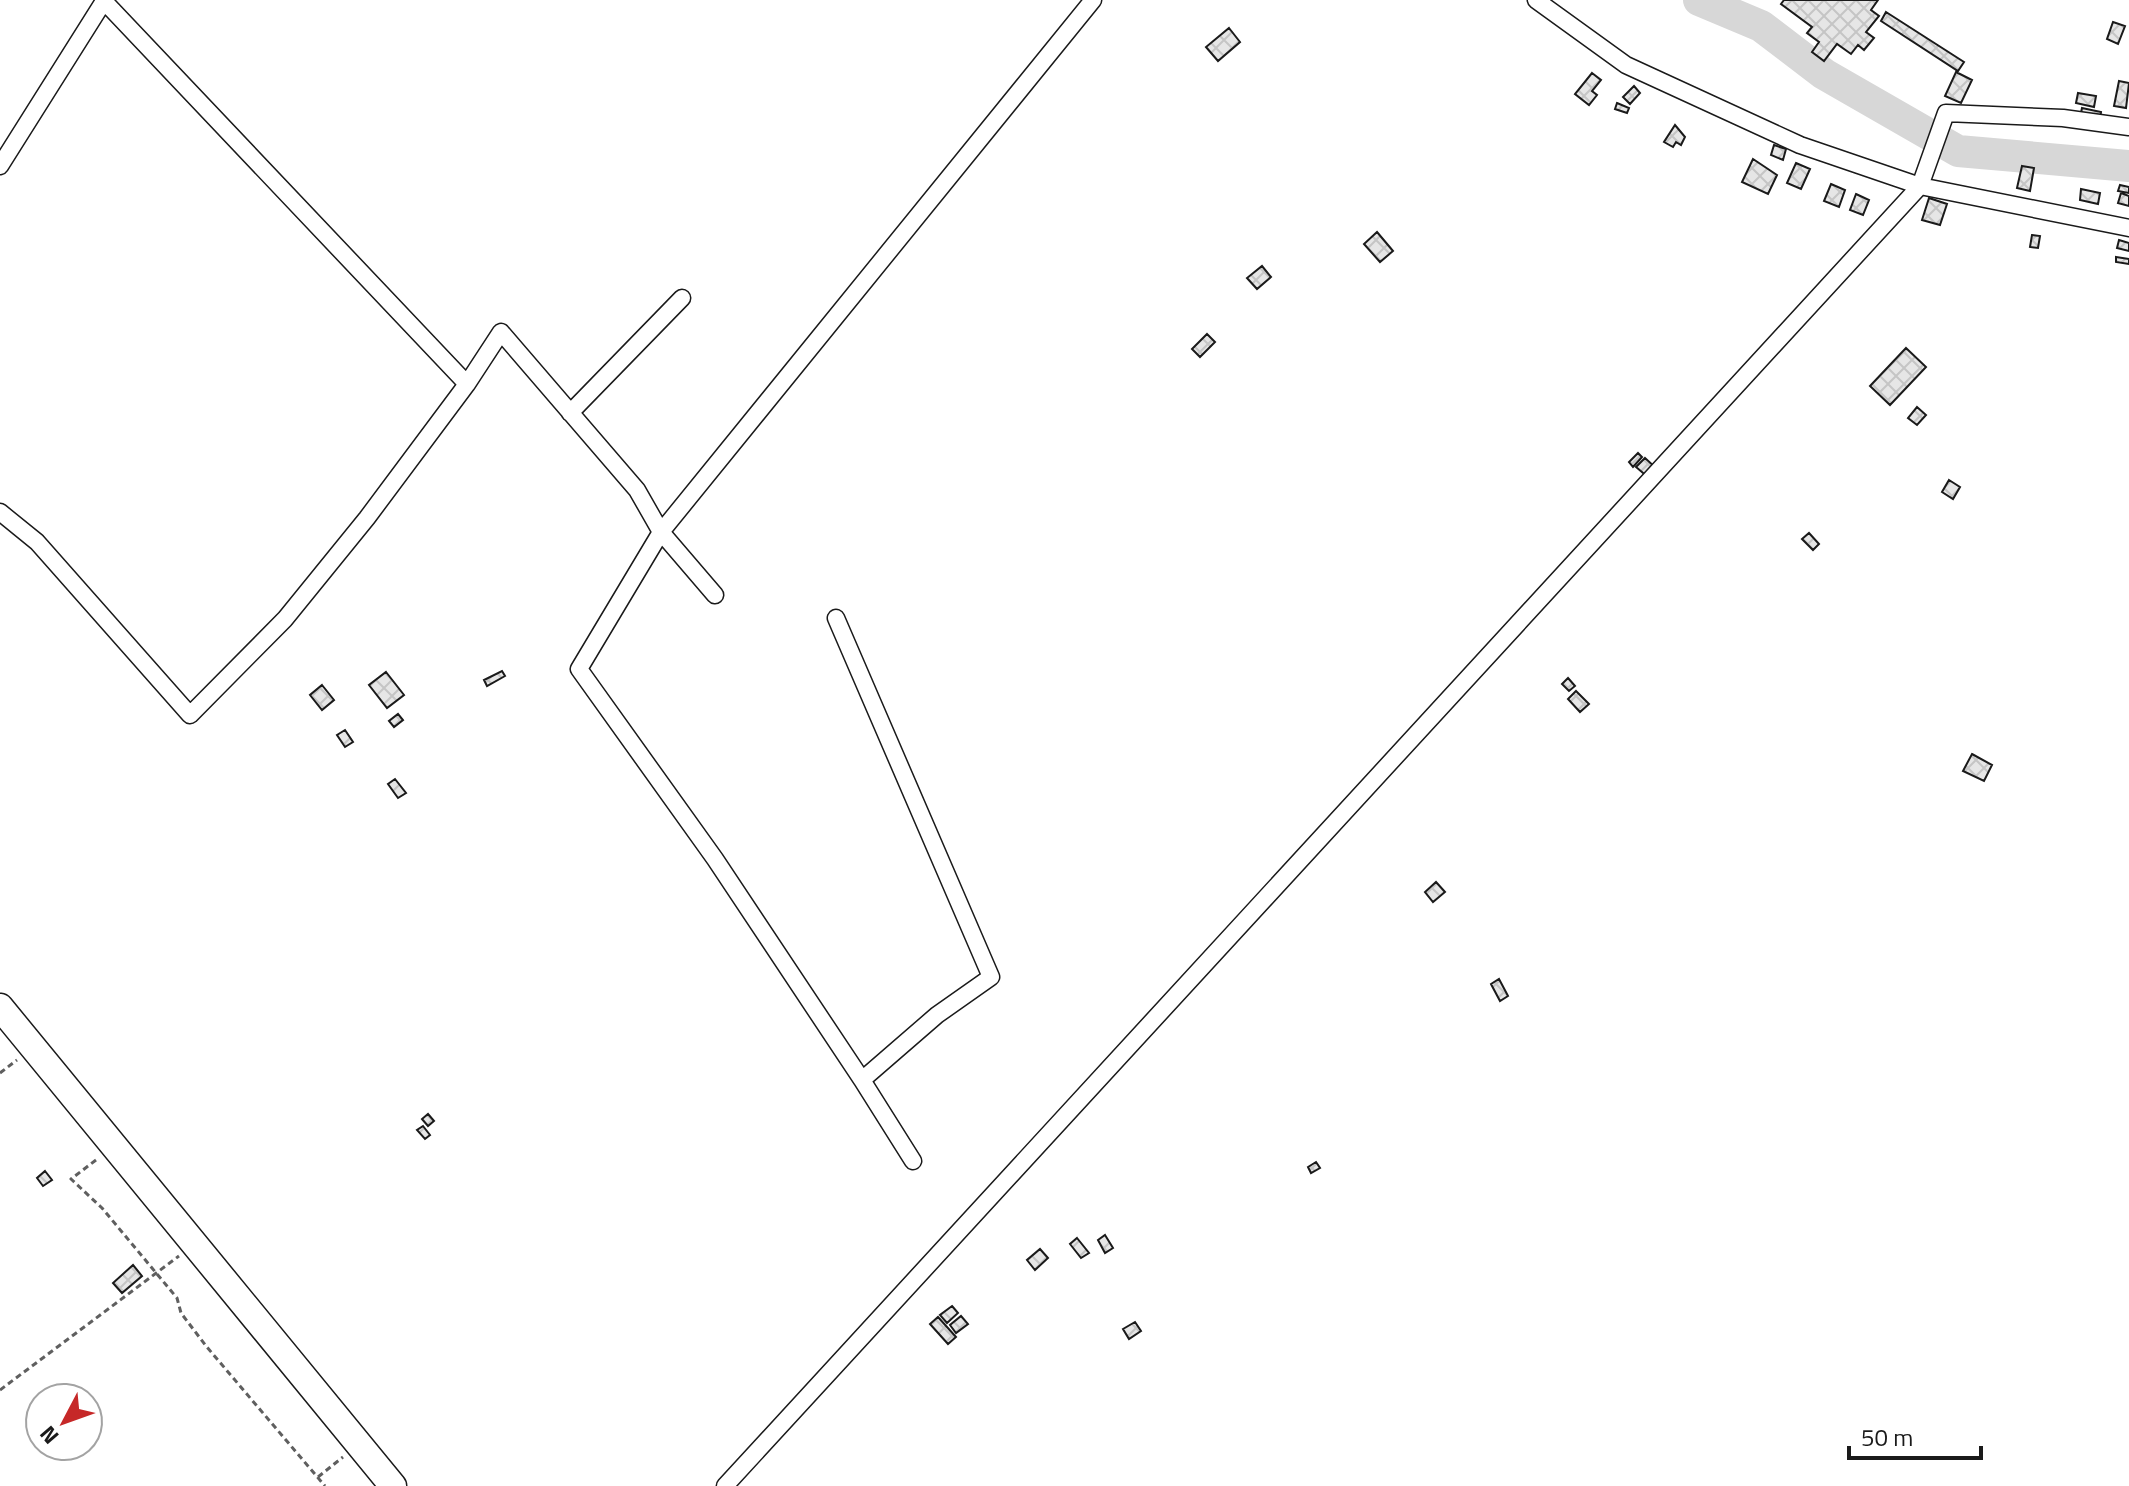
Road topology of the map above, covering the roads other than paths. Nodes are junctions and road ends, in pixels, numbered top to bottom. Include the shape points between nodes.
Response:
1 (103, 0) edge
2 (1093, 0) edge
3 (1536, 0) edge
4 (2129, 127) edge
5 (0, 166) edge
6 (1920, 186) junction
7 (2129, 228) edge
8 (682, 298) dead end
9 (467, 384) junction
10 (570, 413) junction
11 (0, 512) edge
12 (661, 532) junction
13 (715, 595) dead end
14 (836, 618) dead end
15 (0, 1007) edge
16 (862, 1080) junction
17 (913, 1161) dead end
18 (393, 1486) edge
19 (725, 1486) edge

1 - 5 street
1 - 9 street
2 - 12 street
3 - 6 street via 1626,65 1800,145
4 - 6 street via 1946,113
6 - 7 street
6 - 19 street
8 - 10 street
9 - 10 street via 501,332
9 - 11 street via 285,619 190,715 37,542
10 - 12 street via 637,490
12 - 13 street
12 - 16 street via 579,669 715,859
14 - 16 street via 991,977
15 - 18 highway
16 - 17 street

